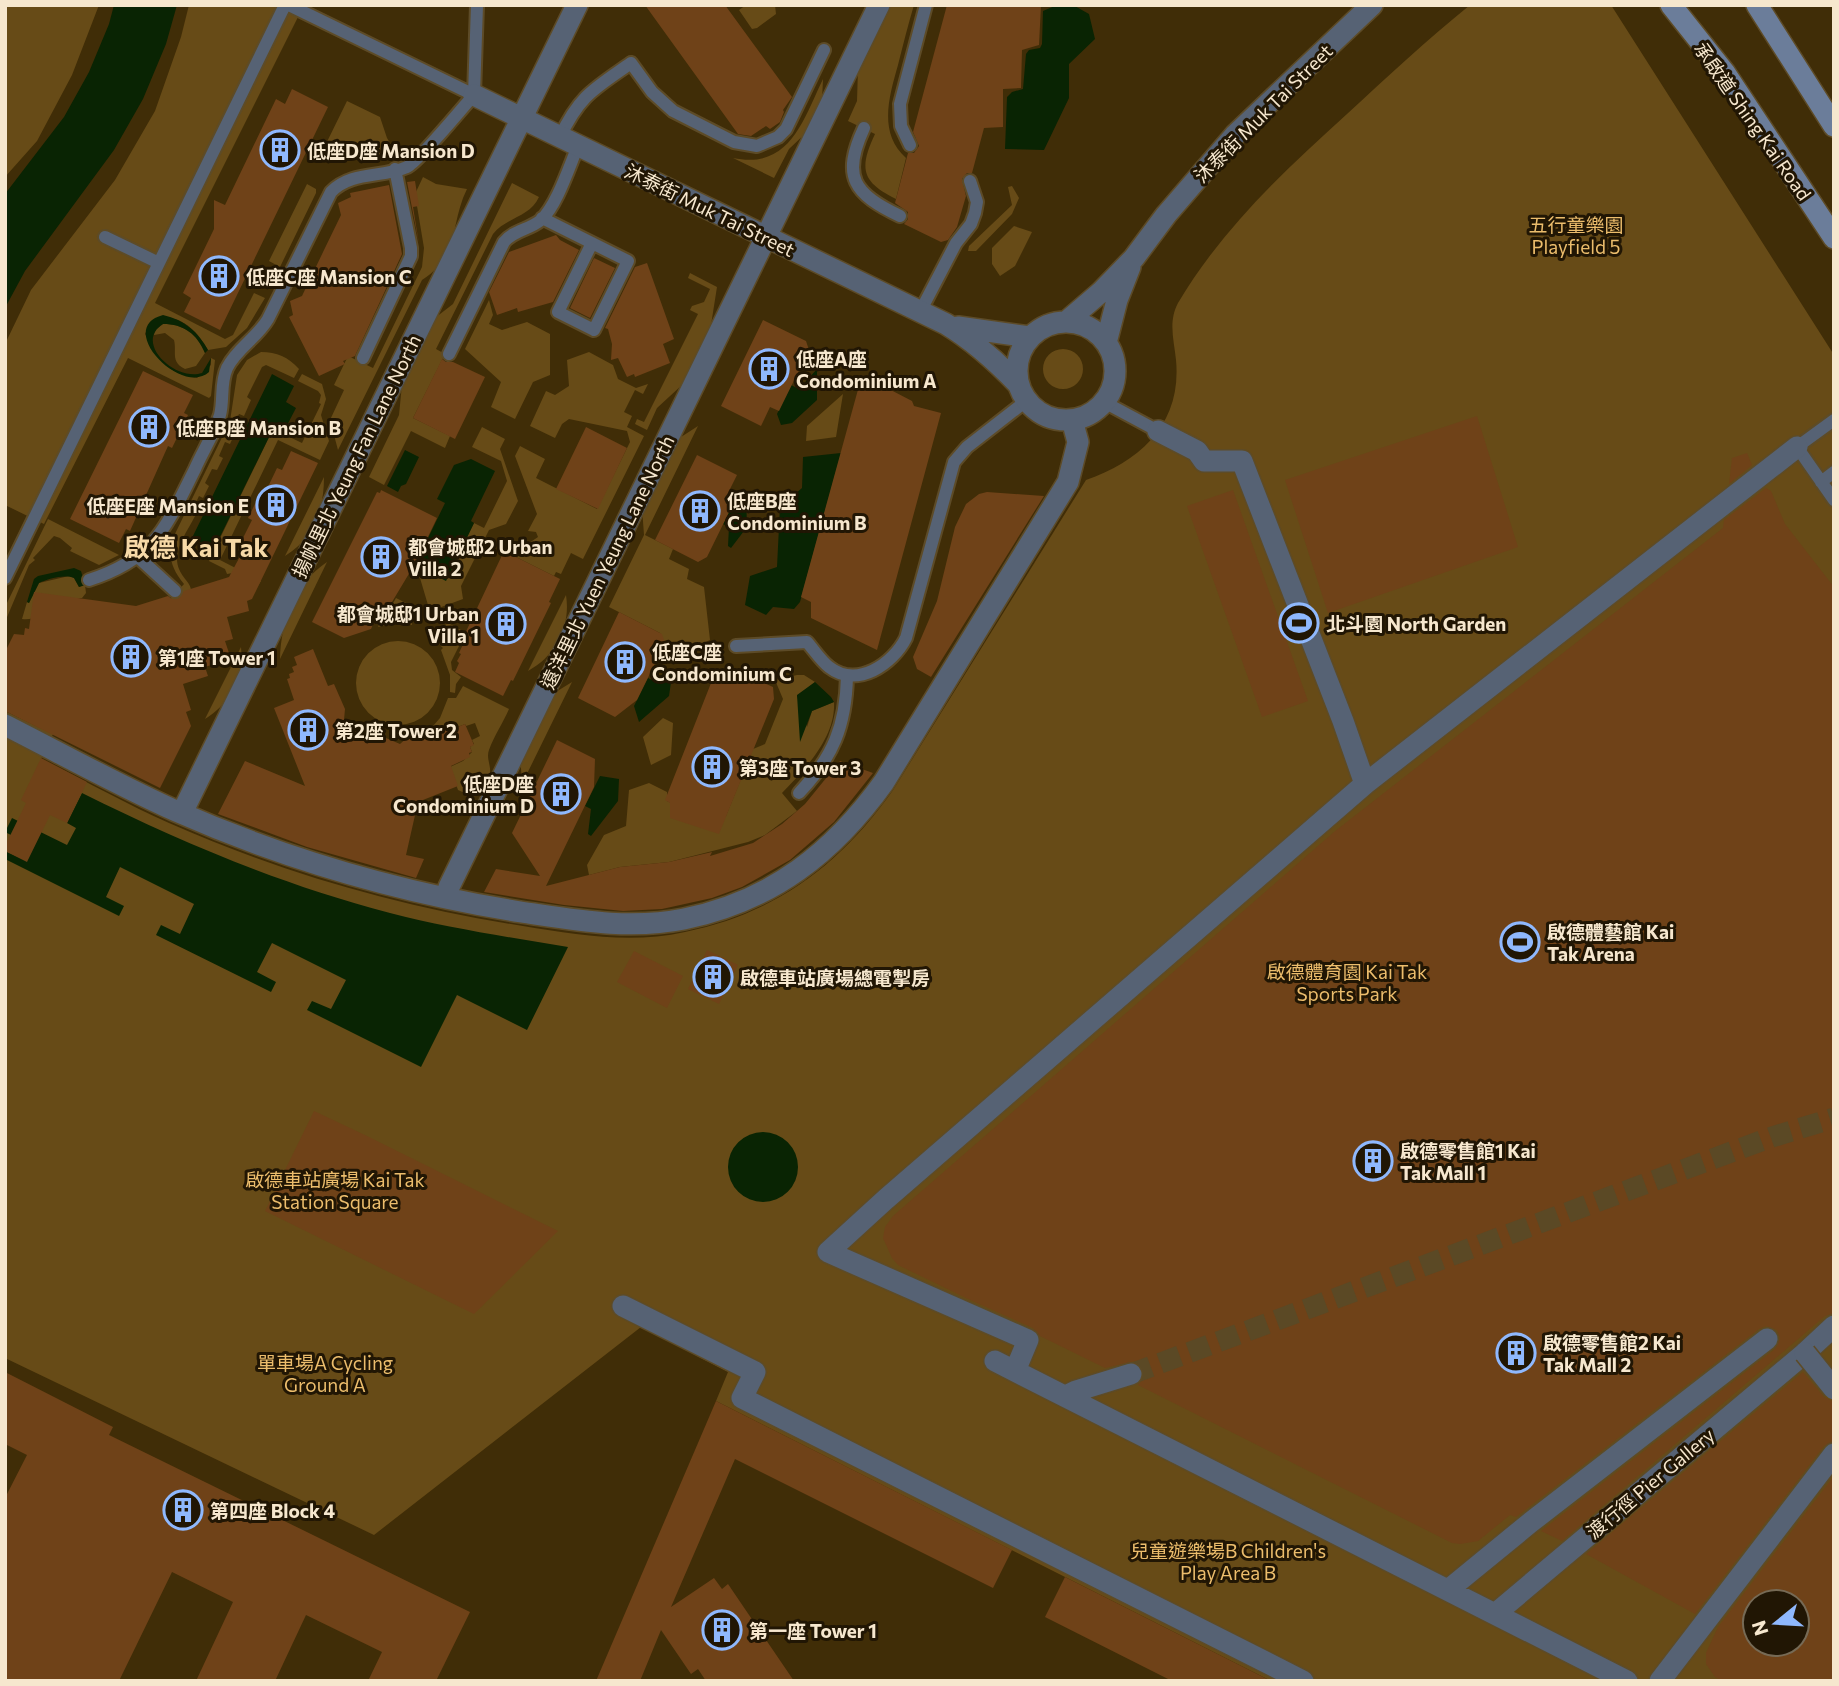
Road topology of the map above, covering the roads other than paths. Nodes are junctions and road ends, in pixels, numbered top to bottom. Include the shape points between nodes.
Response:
1 (287, 5) edge
2 (477, 5) edge
3 (577, 5) edge
4 (879, 5) edge
5 (926, 5) edge
6 (1671, 5) edge
7 (1757, 5) edge
8 (1367, 7) edge
9 (824, 50) dead end
10 (474, 95) junction
11 (521, 118) junction
12 (1834, 126) edge
13 (864, 128) dead end
14 (569, 141) junction
15 (910, 145) dead end
16 (395, 170) junction
17 (970, 181) dead end
18 (900, 216) dead end
19 (542, 218) junction
20 (105, 237) dead end
21 (765, 237) junction
22 (1834, 238) edge
23 (592, 243) junction
24 (1134, 258) junction
25 (159, 264) junction
26 (920, 312) junction
27 (1066, 322) junction
28 (946, 324) junction
29 (1030, 337) junction
30 (1106, 343) junction
31 (449, 354) dead end
32 (363, 358) dead end
33 (1022, 393) junction
34 (1104, 402) junction
35 (1834, 420) edge
36 (1072, 421) junction
37 (1158, 431) joint
38 (1797, 447) junction
39 (1834, 472) edge
40 (1821, 482) junction
41 (1834, 500) edge
42 (138, 556) junction
43 (5, 578) edge
44 (89, 580) dead end
45 (175, 591) dead end
46 (736, 646) dead end
47 (847, 676) junction
48 (5, 726) edge
49 (1365, 784) junction
50 (799, 793) dead end
51 (186, 804) junction
52 (449, 887) dead end
53 (623, 1306) dead end
54 (1834, 1326) edge
55 (1767, 1339) dead end
56 (1805, 1353) junction
57 (995, 1361) dead end
58 (1015, 1371) junction
59 (1131, 1374) tunnel mouth
60 (1834, 1389) edge
61 (1066, 1396) junction
62 (1834, 1454) edge
63 (1448, 1590) junction
64 (1495, 1614) junction
65 (1303, 1681) edge
66 (1627, 1681) edge
67 (1660, 1681) edge

1 - 10 lane
1 - 25 lane
2 - 10 lane
3 - 11 street, 揚帆里北 Yeung Fan Lane North
4 - 21 street, 遠洋里北 Yuen Yeung Lane North
5 - 15 lane via 900,104 901,126
6 - 22 main road, 承啟道 Shing Kai Road via 1725,73
7 - 12 main road
8 - 24 street, 沐泰街 Muk Tai Street via 1235,135
9 - 14 lane via 786,129 768,143 734,142 673,111 631,63 576,105
10 - 11 street, 沐泰街 Muk Tai Street
10 - 16 lane via 409,166
11 - 14 street, 沐泰街 Muk Tai Street
11 - 51 street, 揚帆里北 Yeung Fan Lane North
13 - 18 lane via 852,156 854,179 868,198
14 - 19 lane via 549,210
14 - 21 street, 沐泰街 Muk Tai Street
16 - 32 lane via 411,256
16 - 42 lane via 352,179 331,191 262,328 227,368 220,416 170,520
17 - 26 lane via 977,202 971,224 953,241
19 - 23 lane
19 - 31 lane via 504,242
20 - 25 lane
21 - 26 street, 沐泰街 Muk Tai Street
21 - 52 street, 遠洋里北 Yuen Yeung Lane North
23 - 23 lane via 628,261 594,330 558,312
24 - 27 street, 沐泰街 Muk Tai Street
24 - 30 street, 沐泰街 Muk Tai Street
25 - 43 lane
26 - 28 street, 沐泰街 Muk Tai Street
27 - 29 street, 沐泰街 Muk Tai Street via 1042,327
27 - 30 street via 1093,330
28 - 29 street, 沐泰街 Muk Tai Street
28 - 33 street, 沐泰街 Muk Tai Street via 992,356
29 - 33 street via 1017,359
30 - 34 street, 沐泰街 Muk Tai Street via 1114,359 1115,376
33 - 36 street, 沐泰街 Muk Tai Street via 1041,414
33 - 47 lane via 954,463 901,648 874,671
34 - 36 street
34 - 37 lane
35 - 38 lane
36 - 51 street via 1078,442 1068,482 884,782 839,838 775,886 750,898 706,913 650,924 615,925 453,901 277,851
37 - 49 street via 1197,451 1204,461 1242,461
38 - 40 lane
38 - 49 street
39 - 40 lane
40 - 41 lane
42 - 44 lane
42 - 45 lane
46 - 47 lane via 807,642 830,668
47 - 50 lane via 837,739
48 - 51 street
49 - 58 street via 828,1252 1028,1340
53 - 65 street via 755,1372 742,1398
54 - 56 street, 渡行徑 Pier Gallery
55 - 63 street
56 - 60 street, bridge
56 - 64 street, 渡行徑 Pier Gallery
57 - 58 street
58 - 61 street
59 - 61 street
61 - 63 street
62 - 67 street
63 - 64 street
64 - 66 street

